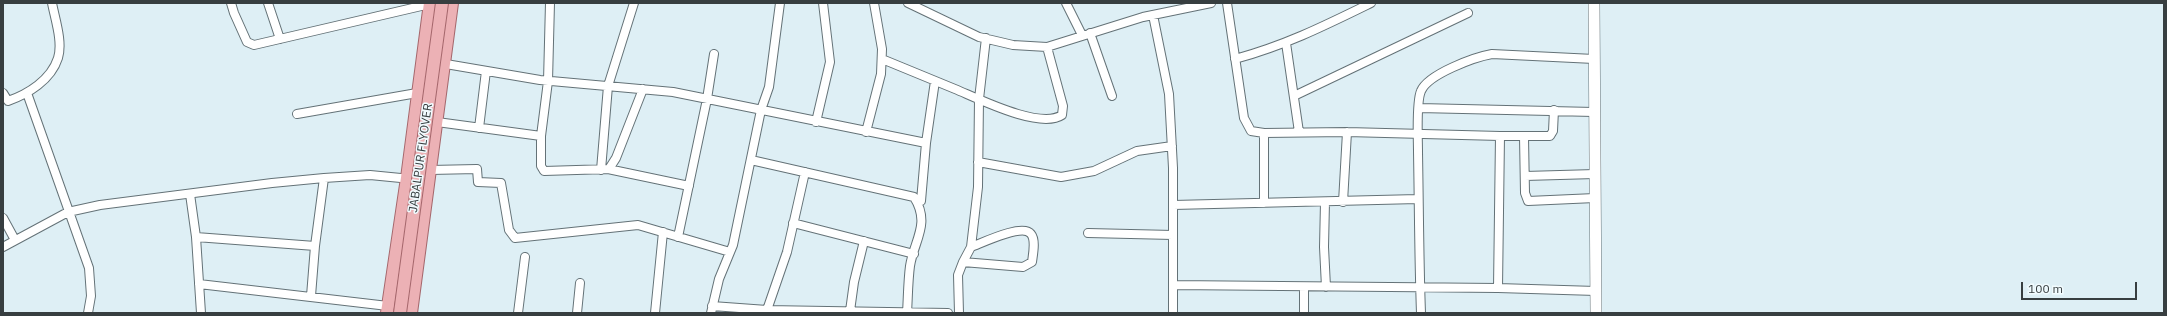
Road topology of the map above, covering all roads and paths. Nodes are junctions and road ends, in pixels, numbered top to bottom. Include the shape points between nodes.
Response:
1 (52, 3) edge
2 (231, 3) edge
3 (268, 3) edge
4 (434, 3) edge
5 (452, 3) edge
6 (550, 3) edge
7 (634, 3) edge
8 (780, 3) edge
9 (823, 3) edge
10 (874, 3) edge
11 (1066, 3) edge
12 (1211, 3) edge
13 (1227, 3) edge
14 (1371, 3) edge
15 (1594, 3) edge
16 (911, 4) edge
17 (1468, 13) dead end
18 (1153, 15) junction
19 (1086, 34) junction
20 (986, 38) junction
21 (280, 39) junction
22 (1286, 43) junction
23 (1047, 48) junction
24 (714, 54) dead end
25 (422, 59) junction
26 (882, 59) junction
27 (1235, 59) junction
28 (1594, 59) junction
29 (445, 64) junction
30 (486, 70) junction
31 (548, 81) junction
32 (935, 81) junction
33 (608, 86) junction
34 (643, 89) junction
35 (3, 93) edge
36 (27, 93) junction
37 (417, 93) junction
38 (1112, 96) dead end
39 (1294, 96) junction
40 (707, 99) junction
41 (978, 99) junction
42 (1419, 108) junction
43 (761, 110) junction
44 (1554, 110) junction
45 (1594, 112) junction
46 (297, 114) dead end
47 (437, 122) junction
48 (816, 122) junction
49 (479, 128) junction
50 (866, 132) junction
51 (1299, 132) junction
52 (1347, 132) junction
53 (1264, 133) junction
54 (1418, 134) junction
55 (541, 136) junction
56 (1500, 136) junction
57 (1524, 137) junction
58 (926, 144) junction
59 (1172, 146) junction
60 (751, 160) junction
61 (978, 162) junction
62 (605, 170) junction
63 (805, 172) junction
64 (1595, 174) junction
65 (429, 175) junction
66 (1525, 176) junction
67 (324, 178) junction
68 (407, 178) junction
69 (689, 186) junction
70 (190, 194) junction
71 (1595, 198) junction
72 (1418, 199) junction
73 (921, 201) dead end
74 (1325, 202) junction
75 (1343, 202) junction
76 (1264, 203) junction
77 (1173, 205) junction
78 (68, 212) junction
79 (3, 218) edge
80 (793, 223) junction
81 (663, 232) junction
82 (1088, 233) dead end
83 (1173, 235) junction
84 (196, 237) junction
85 (678, 237) junction
86 (15, 240) junction
87 (864, 241) junction
88 (315, 246) junction
89 (3, 247) edge
90 (971, 247) junction
91 (730, 252) junction
92 (914, 254) junction
93 (525, 256) dead end
94 (962, 262) junction
95 (580, 282) dead end
96 (199, 284) junction
97 (1173, 285) junction
98 (1304, 287) junction
99 (1326, 287) junction
100 (1420, 287) junction
101 (1498, 288) junction
102 (1596, 292) junction
103 (311, 296) junction
104 (387, 310) edge
105 (712, 310) edge
106 (767, 310) junction
107 (850, 311) junction
108 (88, 313) edge
109 (201, 313) edge
110 (400, 313) edge
111 (411, 313) edge
112 (518, 313) edge
113 (578, 313) edge
114 (655, 313) edge
115 (907, 313) edge
116 (948, 313) edge
117 (959, 313) edge
118 (1173, 313) edge
119 (1304, 313) edge
120 (1421, 313) edge
121 (1596, 313) edge

1 - 36 street via 58,37 58,58 38,86
2 - 21 street via 250,44
3 - 21 street
4 - 21 street
4 - 25 main road
4 - 110 main road, JABALPUR FLYOVER, bridge
5 - 29 main road
6 - 31 street
7 - 33 street
8 - 43 street via 768,87
9 - 48 street via 830,62
10 - 26 street
11 - 19 street
12 - 18 street
13 - 27 street
14 - 22 street
15 - 28 street
16 - 20 street
17 - 39 street
18 - 19 street
18 - 59 street via 1169,94
19 - 23 street
19 - 38 street
20 - 23 street via 1013,45
20 - 41 street
22 - 27 street
22 - 39 street
23 - 41 street via 1061,99 1062,115 1054,118 1030,117
24 - 40 street
25 - 29 street
25 - 37 main road
26 - 32 street
26 - 50 street via 881,74
27 - 53 street via 1244,118 1251,131
28 - 42 street via 1492,54 1476,57 1429,81 1420,92
28 - 45 street
29 - 30 street
29 - 47 main road
30 - 31 street
30 - 49 street
31 - 33 street
31 - 55 street
32 - 41 street
32 - 58 street
33 - 34 street
33 - 62 street
34 - 40 street
34 - 62 street via 616,158
35 - 36 street via 8,101
36 - 78 street
37 - 46 street
37 - 68 main road
39 - 51 street
40 - 43 street
40 - 69 street
41 - 61 street
42 - 44 street
42 - 54 street
43 - 48 street
43 - 60 street
44 - 45 street
44 - 57 street via 1553,131 1550,136
45 - 64 street
47 - 49 street
47 - 65 main road
48 - 50 street
49 - 55 street
50 - 58 street
51 - 52 street
51 - 53 street
52 - 54 street
52 - 75 street
53 - 76 street
54 - 56 street
54 - 72 street
55 - 62 street via 541,166 544,171
56 - 57 street
56 - 101 street
57 - 66 street
58 - 73 street
59 - 61 street via 1137,151 1094,171 1061,177
59 - 77 street
60 - 63 street
60 - 91 street
61 - 90 street via 978,187
62 - 69 street
63 - 80 street
63 - 92 street via 914,197 920,208 922,222
64 - 66 street
64 - 71 street
65 - 68 street
65 - 81 street via 477,169 478,182 500,182 509,230 515,238 638,225
65 - 111 main road
66 - 71 street via 1525,197 1528,201
67 - 68 street via 370,175
67 - 70 street
67 - 88 street
68 - 104 main road
69 - 85 street
70 - 78 street via 100,205
70 - 84 street
71 - 102 street
72 - 75 street
72 - 100 street
74 - 75 street
74 - 76 street
74 - 99 street
76 - 77 street
77 - 83 street
78 - 86 street
78 - 108 street via 89,268 91,296
79 - 86 street
80 - 87 street
80 - 106 street via 787,252
81 - 85 street
81 - 114 street
82 - 83 street
83 - 97 street
84 - 88 street
84 - 96 street
85 - 91 street
86 - 89 street
87 - 92 street
87 - 107 street
88 - 103 street
90 - 94 street
90 - 94 street via 1006,234 1027,230 1033,242 1032,262 1023,268
91 - 105 street via 719,279
92 - 115 street
93 - 112 street
94 - 117 street via 958,275
95 - 113 street
96 - 103 street
96 - 109 street
97 - 98 street
97 - 118 street
98 - 99 street
98 - 119 street
99 - 100 street
100 - 101 street
100 - 120 street
101 - 102 street
102 - 121 street
103 - 104 street
105 - 106 street
106 - 107 street
107 - 115 street
115 - 116 street

